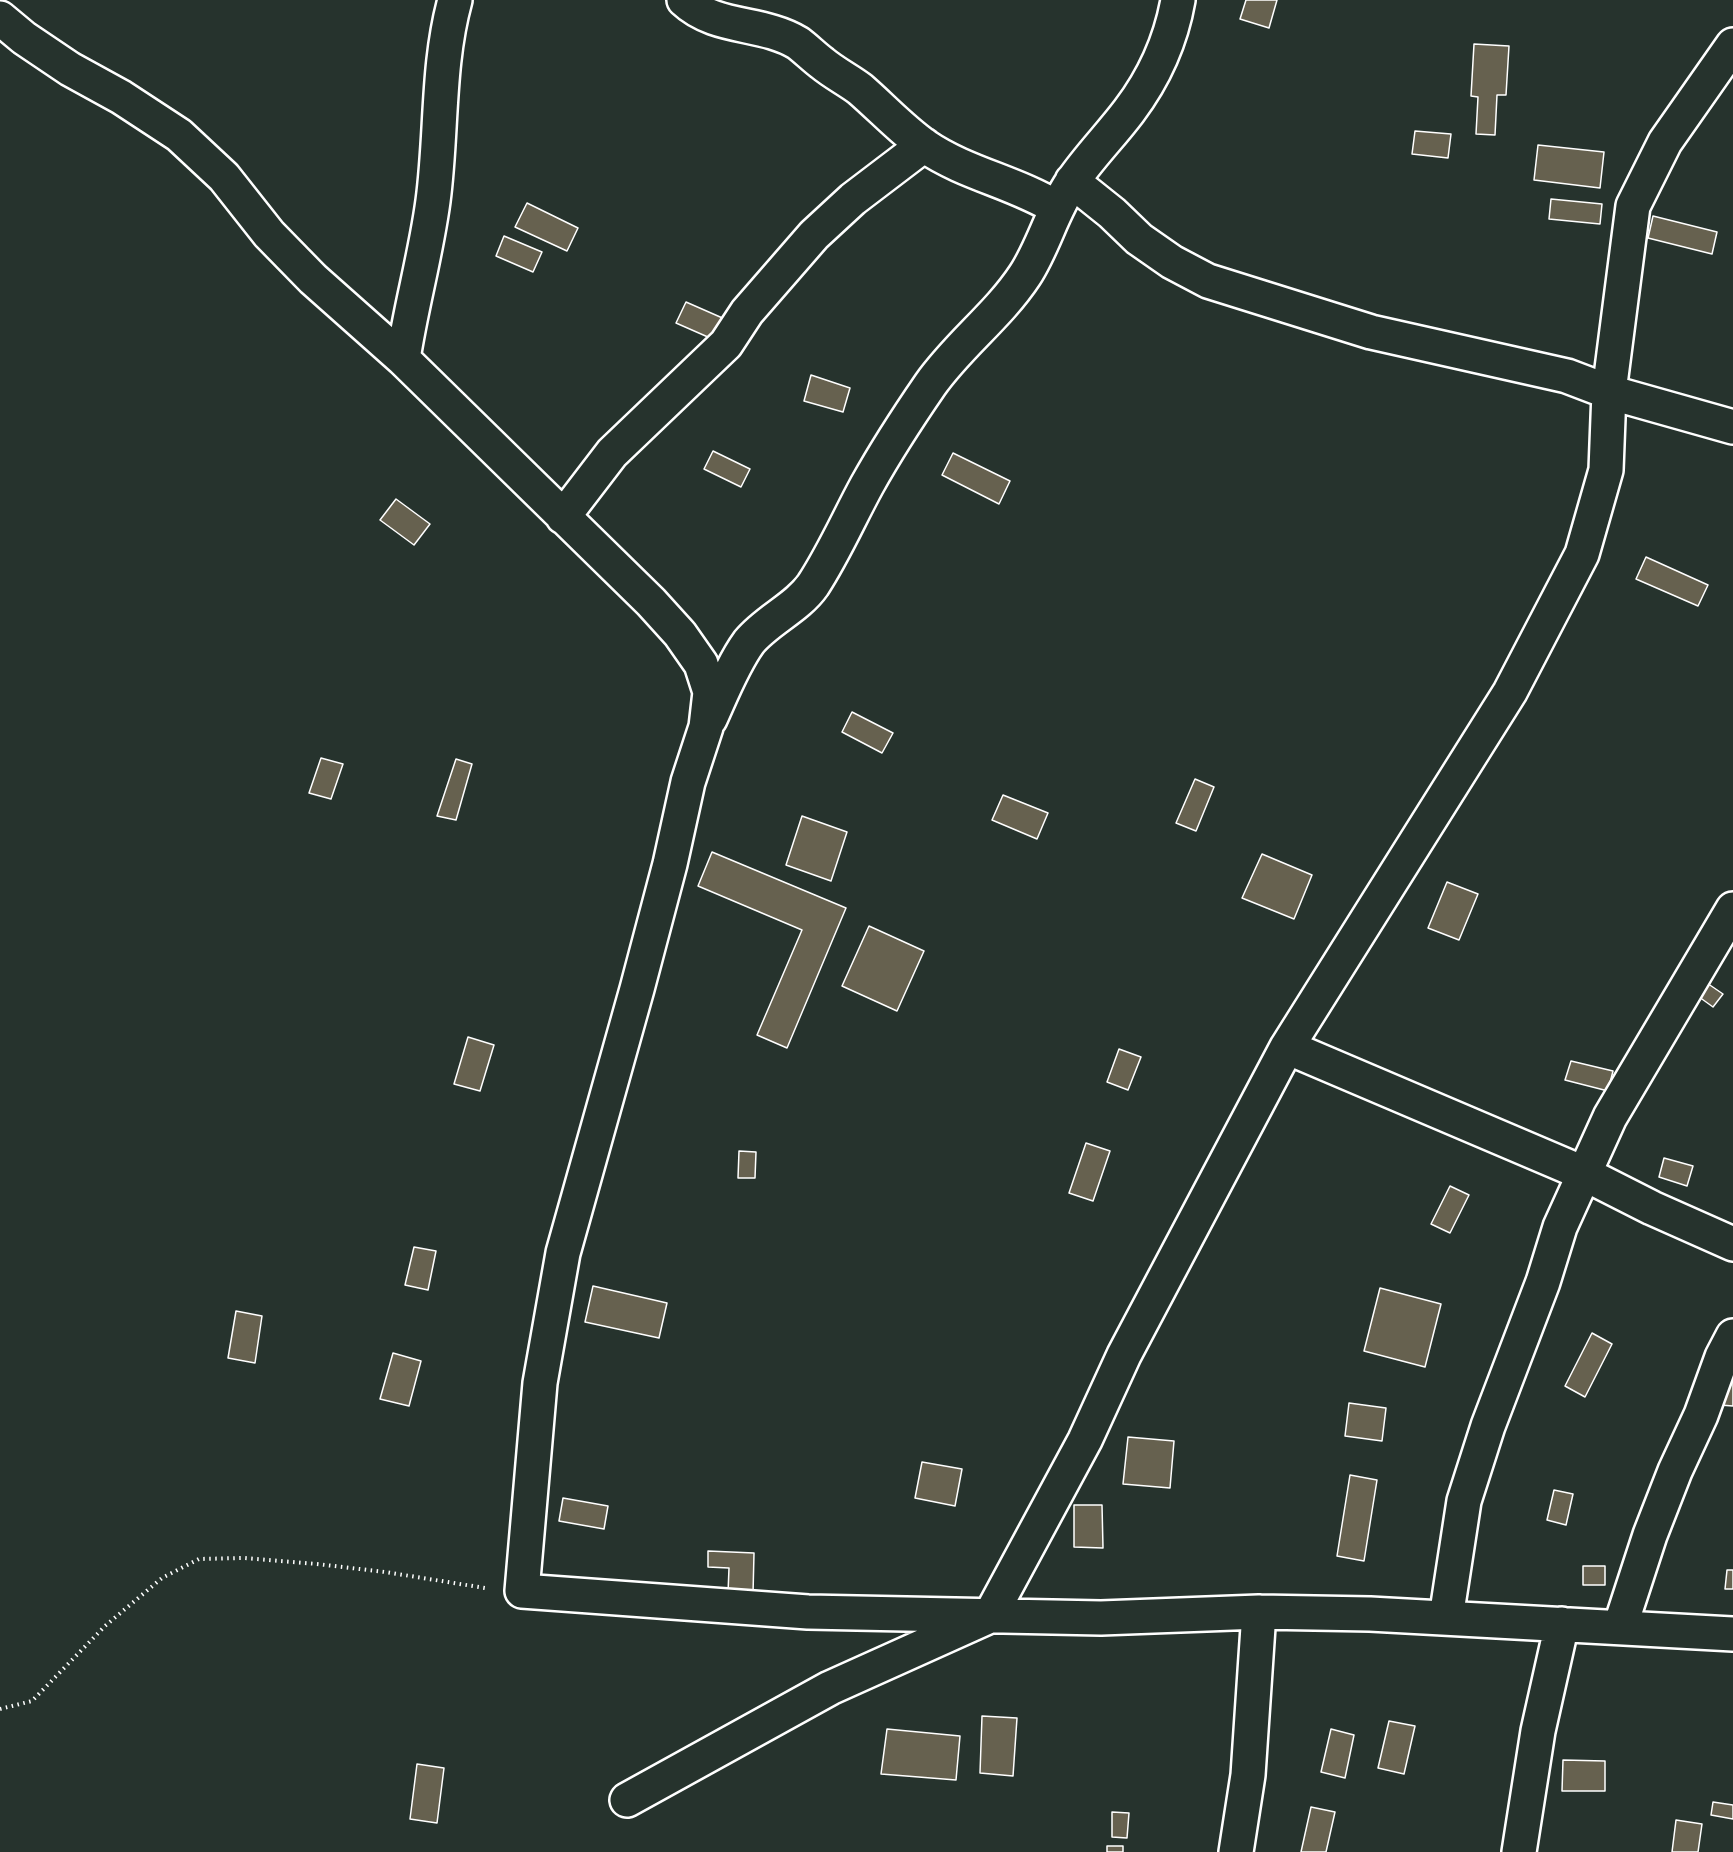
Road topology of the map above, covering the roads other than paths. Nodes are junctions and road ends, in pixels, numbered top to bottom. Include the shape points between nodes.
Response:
1 (455, 0) edge
2 (684, 0) edge
3 (1178, 0) edge
4 (0, 18) edge
5 (1733, 45) edge
6 (924, 146) junction
7 (1065, 194) junction
8 (403, 358) junction
9 (1609, 392) junction
10 (1733, 427) edge
11 (563, 517) junction
12 (706, 727) junction
13 (1733, 909) edge
14 (1287, 1047) junction
15 (1583, 1173) junction
16 (1733, 1244) edge
17 (1733, 1336) edge
18 (1259, 1612) junction
19 (990, 1616) junction
20 (1446, 1618) junction
21 (1562, 1624) junction
22 (1620, 1627) junction
23 (1733, 1634) edge
24 (627, 1800) dead end
25 (1236, 1852) edge
26 (1519, 1852) edge

1 - 8 street via 445,52 433,200
2 - 6 street via 712,18 776,33 797,43 858,88
3 - 7 street via 1164,50 1152,75
4 - 8 street via 70,69 179,135 224,177 268,234 313,279
5 - 9 street via 1665,142 1633,206
6 - 7 street via 977,173 1035,194
6 - 11 street via 853,199 814,235 747,312 726,344 612,453
7 - 9 street via 1112,213 1139,239 1208,281 1371,332 1518,363
7 - 12 street via 1026,273 1005,303 931,382 868,483 812,587 749,643
8 - 11 street
9 - 10 street
9 - 14 street via 1606,470 1582,554 1510,692
11 - 12 street via 651,602 701,664 710,692
12 - 19 street via 563,1253 540,1383 522,1591 808,1612
13 - 15 street via 1610,1117
14 - 15 street
14 - 19 street
15 - 16 street
15 - 20 street via 1560,1227 1464,1501
17 - 22 street via 1650,1535
18 - 19 street via 1101,1618
18 - 20 street
18 - 25 street via 1248,1774
19 - 24 street via 830,1688
20 - 21 street
21 - 22 street
21 - 26 street via 1538,1731
22 - 23 street

